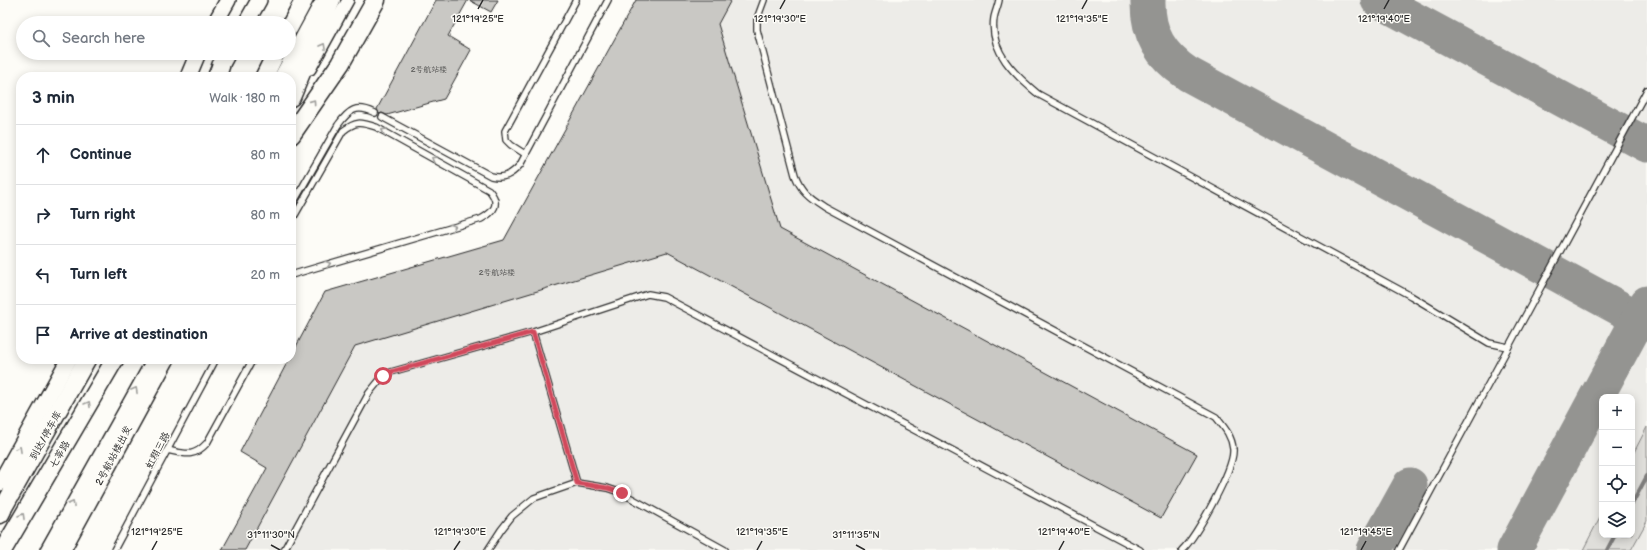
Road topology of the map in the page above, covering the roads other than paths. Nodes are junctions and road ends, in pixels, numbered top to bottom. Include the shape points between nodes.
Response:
1 (228, 0) edge
2 (259, 0) edge
3 (304, 0) edge
4 (324, 0) edge
5 (331, 0) edge
6 (348, 0) edge
7 (376, 0) edge
8 (576, 0) edge
9 (608, 0) edge
10 (764, 0) edge
11 (1000, 0) edge
12 (219, 16) edge
13 (250, 16) edge
14 (295, 16) edge
15 (296, 53) edge
16 (195, 60) edge
17 (272, 60) edge
18 (292, 60) edge
19 (190, 72) edge
20 (266, 72) edge
21 (286, 72) edge
22 (296, 85) edge
23 (1647, 90) edge
24 (296, 96) edge
25 (375, 113) dead end
26 (382, 116) dead end
27 (296, 127) edge
28 (525, 154) junction
29 (296, 198) edge
30 (296, 213) edge
31 (296, 274) edge
32 (533, 332) junction
33 (1508, 347) junction
34 (66, 364) edge
35 (84, 364) edge
36 (111, 364) edge
37 (150, 364) edge
38 (162, 364) edge
39 (213, 364) edge
40 (250, 364) edge
41 (167, 450) junction
42 (0, 483) edge
43 (577, 483) junction
44 (1, 513) edge
45 (3, 550) edge
46 (46, 550) edge
47 (61, 550) edge
48 (114, 550) edge
49 (284, 550) edge
50 (488, 550) edge
51 (725, 550) edge
52 (1140, 550) edge
53 (1182, 550) edge
54 (1399, 550) edge

1 - 12 main road
2 - 13 main road
3 - 14 main road
4 - 15 main road
5 - 22 highway
24 -> 6 street
27 -> 7 highway via 340,64
8 - 28 lane via 505,131 506,140
9 - 28 lane
10 - 53 lane via 758,15 757,30 795,176 806,194 825,207 1216,418 1225,428 1231,439 1233,451 1230,464 1192,539
11 - 33 lane via 994,17 999,52 1018,77 1038,94 1411,296 1489,344
16 - 19 main road
17 - 20 main road
18 - 21 main road
23 - 33 lane
25 - 29 lane via 358,108 345,115
26 - 28 lane via 490,176 499,178 511,174 520,165
31 -> 30 lane via 481,219 492,211 496,202 489,190 376,127 362,123 352,124 343,131
32 - 43 lane
32 - 49 lane via 383,376 370,393
32 - 52 lane via 648,294 664,297
33 - 54 lane
42 -> 34 main road, 到达/停车库
35 - 44 main road, 到达/停车库
45 -> 36 main road, 七莘路
46 -> 37 street
38 - 47 highway, 2号航站楼出发
39 - 41 lane, 虹翔三路
40 - 41 lane via 207,443 199,452 190,455
41 - 48 lane, 虹翔三路
43 - 50 lane via 534,498 512,516
43 - 51 lane via 622,493

